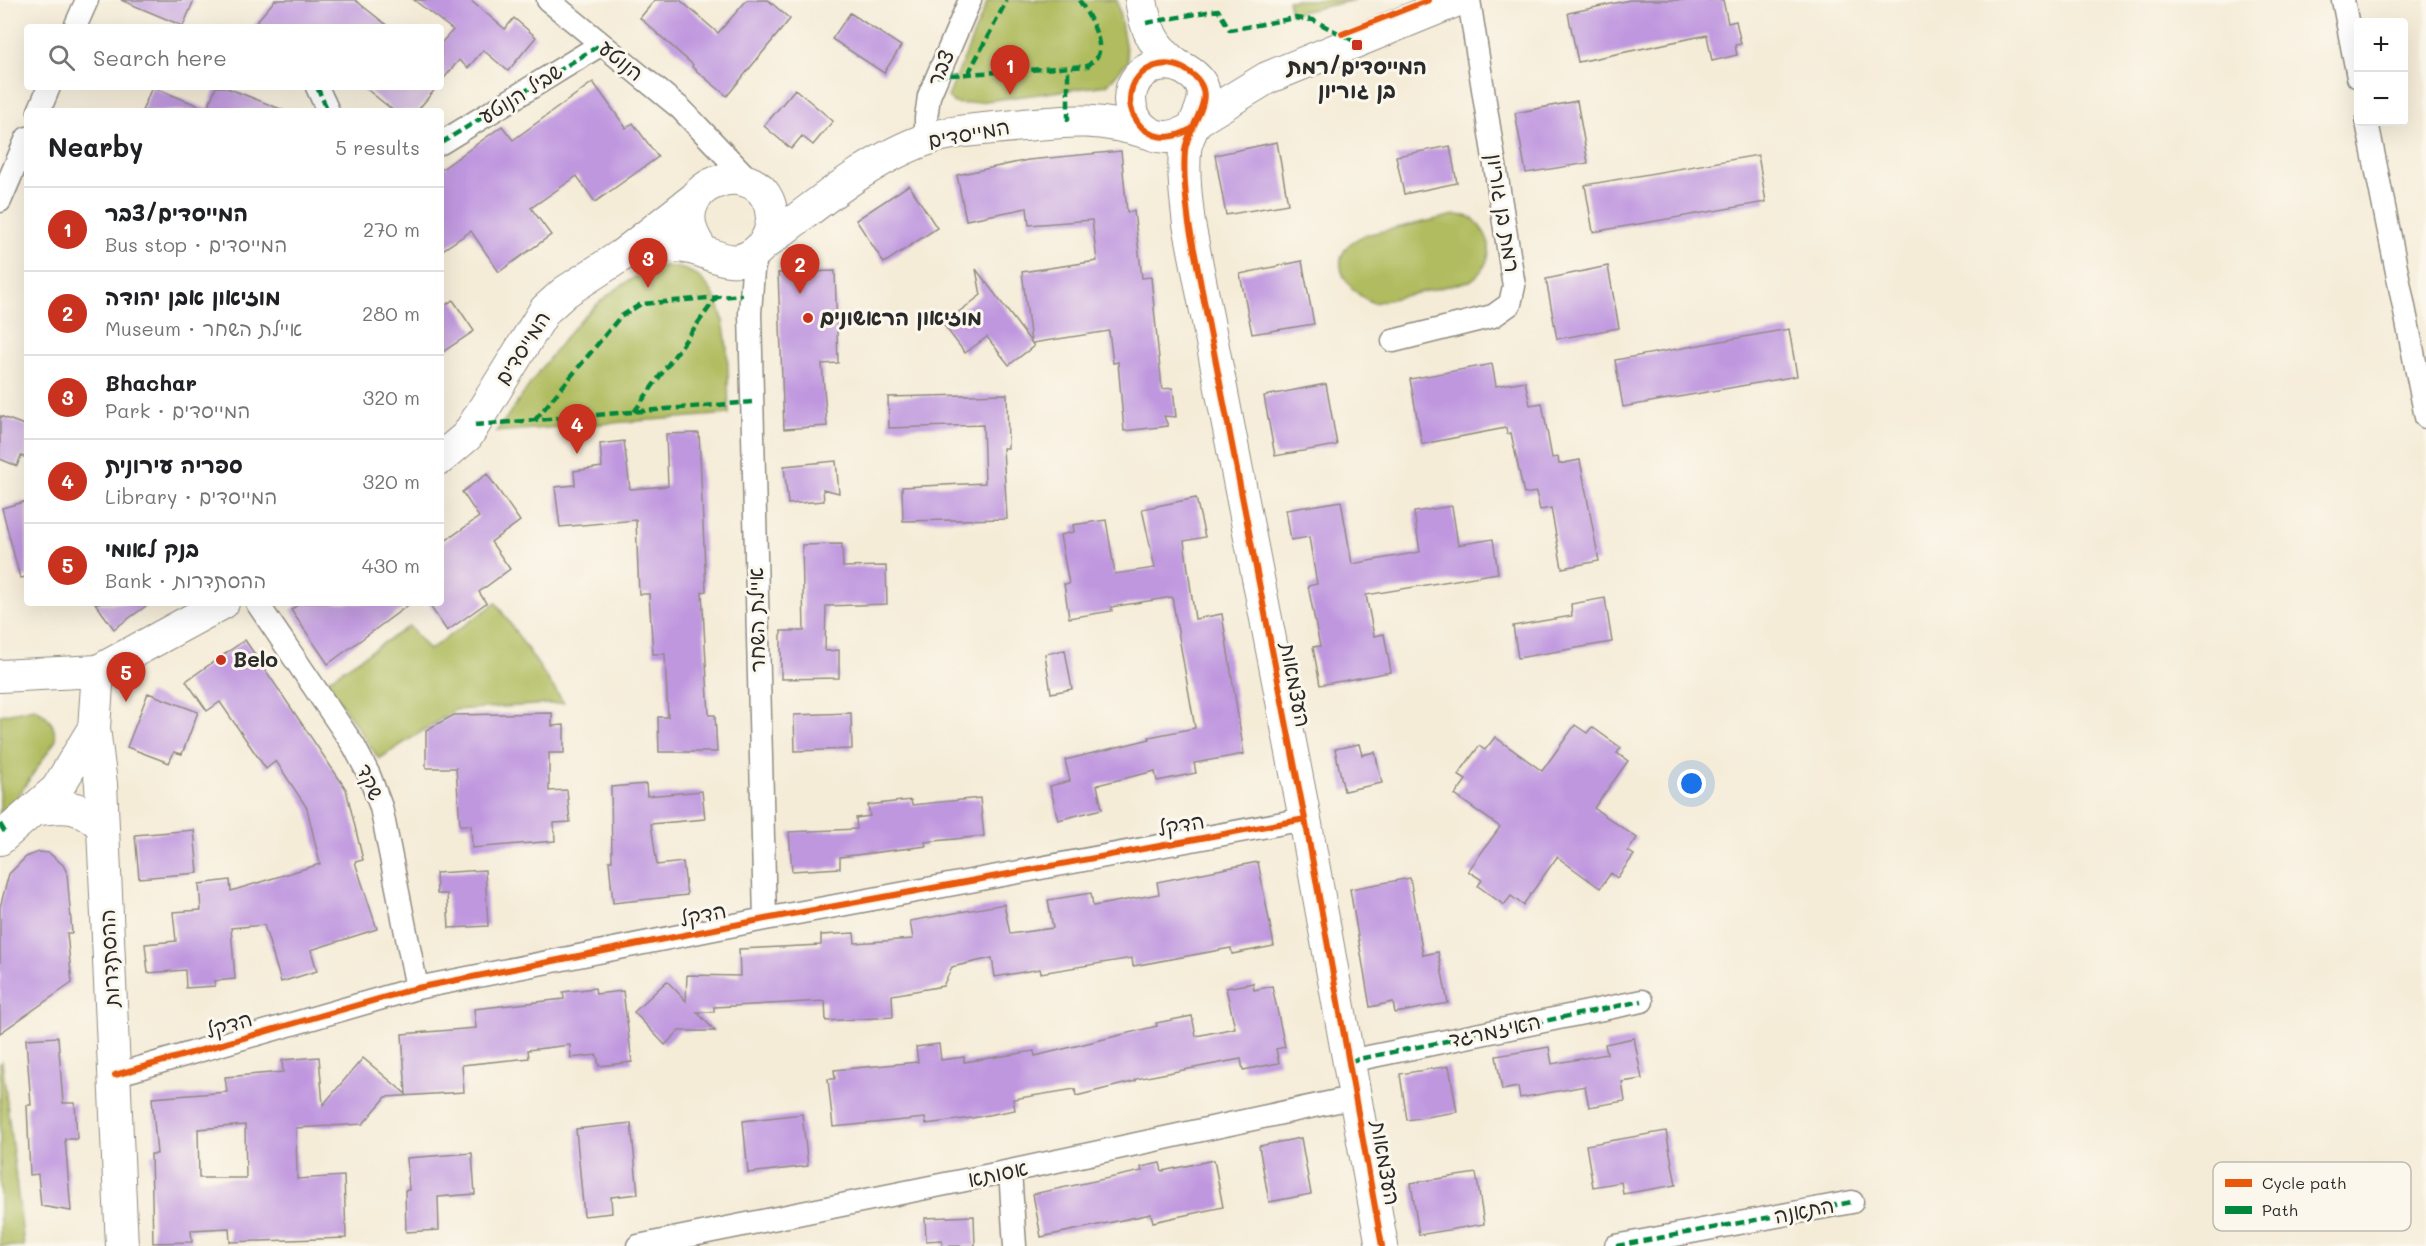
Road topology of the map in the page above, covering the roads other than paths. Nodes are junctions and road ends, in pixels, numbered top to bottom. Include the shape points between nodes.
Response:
1 (87, 0) edge
2 (548, 0) edge
3 (970, 0) edge
4 (1458, 0) edge
5 (1469, 0) edge
6 (2343, 0) edge
7 (1142, 9) edge
8 (76, 24) edge
9 (600, 45) junction
10 (1186, 71) junction
11 (2357, 72) edge
12 (1268, 78) junction
13 (1135, 84) junction
14 (48, 90) edge
15 (318, 90) edge
16 (40, 108) edge
17 (327, 108) edge
18 (1080, 120) junction
19 (694, 121) junction
20 (1194, 125) junction
21 (2368, 126) edge
22 (1154, 135) junction
23 (926, 140) junction
24 (444, 141) edge
25 (24, 145) edge
26 (759, 190) junction
27 (835, 192) junction
28 (700, 193) junction
29 (0, 201) edge
30 (1189, 224) junction
31 (761, 247) junction
32 (708, 254) junction
33 (622, 255) junction
34 (750, 322) junction
35 (1393, 341) dead end
36 (2426, 417) edge
37 (444, 455) edge
38 (217, 606) edge
39 (259, 606) edge
40 (98, 671) junction
41 (0, 676) edge
42 (94, 728) junction
43 (33, 810) junction
44 (1305, 819) junction
45 (103, 828) junction
46 (0, 838) edge
47 (765, 919) junction
48 (417, 988) junction
49 (1641, 1001) dead end
50 (1349, 1061) junction
51 (115, 1075) junction
52 (1356, 1097) junction
53 (1010, 1171) junction
54 (1852, 1202) dead end
55 (123, 1246) edge
56 (638, 1246) edge
57 (1015, 1246) edge
58 (1382, 1246) edge
59 (1616, 1246) edge

1 - 8 street
2 - 9 street, הנוטע
3 - 23 street, צבר via 929,96
4 - 12 street
5 - 35 street, רמת בן גוריון via 1514,286 1510,304 1493,316
6 - 11 street
7 - 10 street via 1161,53
7 - 13 street via 1142,66
9 - 19 street, הנוטע
9 - 24 street, שביל הנוטע
10 - 12 street via 1240,81
10 - 13 street via 1157,65
10 - 20 street via 1201,86 1203,97 1203,109
12 - 20 street
13 - 18 street, המייסדים via 1116,103
13 - 22 street via 1130,108 1134,119
14 - 16 street
15 - 17 street
18 - 22 street, המייסדים via 1102,121
18 - 23 street, המייסדים via 966,131
19 - 26 street, הנוטע
19 - 28 street, הנוטע via 709,151 710,168
20 - 22 street via 1179,136
20 - 30 street, העצמאות via 1184,169
21 - 36 street
22 - 30 street, העצמאות via 1174,175
23 - 27 street, המייסדים via 887,158
25 - 29 street
26 - 27 street, המייסדים via 800,202
26 - 28 street via 743,180 730,178 717,180
26 - 31 street via 770,206 772,219
27 - 31 street, המייסדים
28 - 32 street via 690,211 689,225 693,238
28 - 33 street, המייסדים
30 - 44 street, העצמאות
31 - 32 street via 741,260 727,261
31 - 34 street, איילת השחר via 753,270
32 - 33 street, המייסדים via 667,246
32 - 34 street, איילת השחר via 735,280
33 - 37 street, המייסדים via 565,292 545,310 471,430
34 - 47 street, איילת השחר
38 - 40 street
39 - 48 street, שקד via 354,746 369,775 381,807
40 - 41 street
40 - 42 street, ההסתדרות
42 - 43 street via 57,789
42 - 45 street, ההסתדרות
43 - 45 street via 80,810 93,816
43 - 46 street
44 - 47 street, הדקל
44 - 50 street, העצמאות
45 - 51 street, ההסתדרות
47 - 48 street, הדקל
48 - 51 street, הדקל
49 - 50 street, האיזמרגד
50 - 52 street, העצמאות
51 - 55 street, ההסתדרות
52 - 53 street, אסותא
52 - 58 street, העצמאות
53 - 56 street, אסותא
53 - 57 street
54 - 59 street, התאנה

